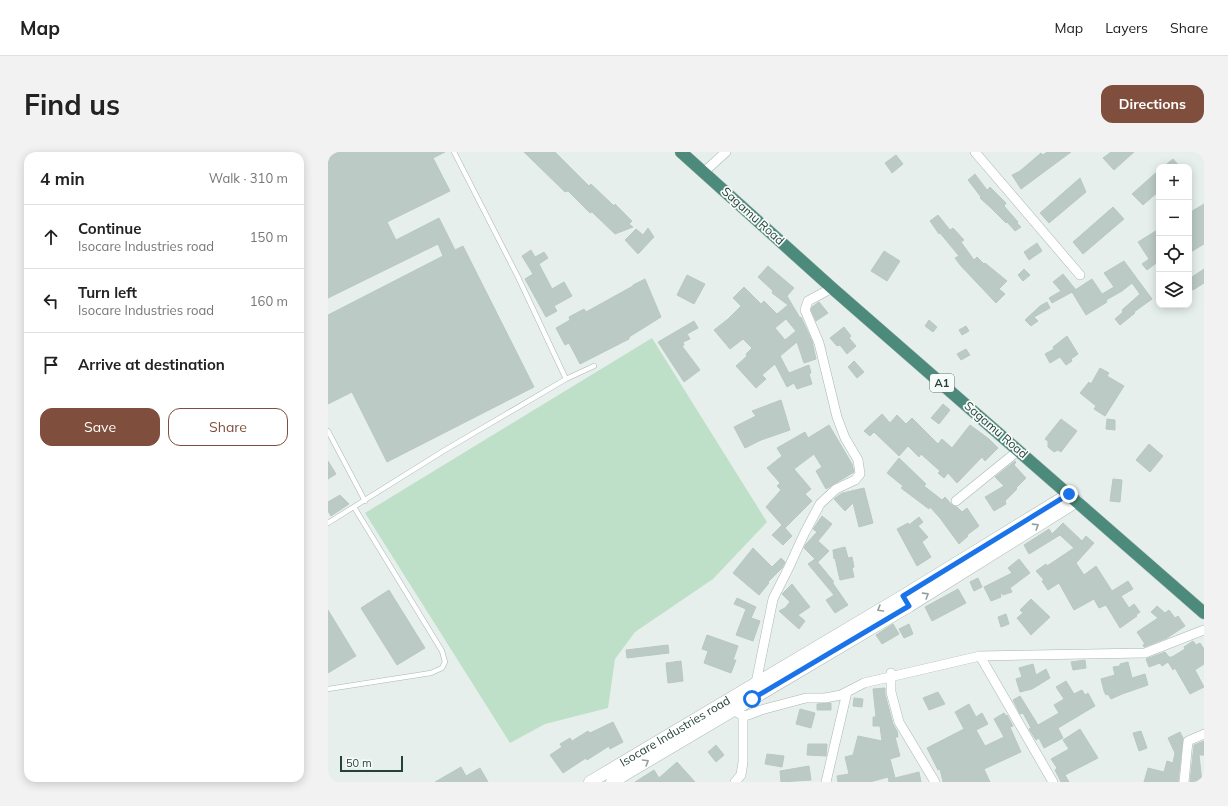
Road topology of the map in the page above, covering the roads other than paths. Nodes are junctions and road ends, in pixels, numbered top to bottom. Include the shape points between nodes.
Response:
1 (454, 152) edge
2 (681, 152) edge
3 (726, 152) edge
4 (975, 152) edge
5 (704, 172) junction
6 (1080, 275) dead end
7 (832, 288) junction
8 (594, 366) dead end
9 (566, 379) junction
10 (328, 431) edge
11 (1019, 450) junction
12 (1073, 498) junction
13 (365, 501) junction
14 (956, 501) dead end
15 (354, 507) junction
16 (328, 523) edge
17 (906, 601) junction
18 (1204, 613) edge
19 (1204, 630) edge
20 (980, 656) junction
21 (890, 674) junction
22 (756, 683) junction
23 (328, 689) edge
24 (847, 692) junction
25 (738, 713) junction
26 (1204, 734) edge
27 (590, 782) edge
28 (612, 782) edge
29 (734, 782) edge
30 (826, 782) edge
31 (935, 782) edge
32 (1053, 782) edge
33 (1184, 782) edge

1 - 9 lane
2 - 5 highway, Sagamu Road / A1
3 - 5 street
4 - 6 street
5 - 7 highway, Sagamu Road / A1
7 - 11 highway, Sagamu Road / A1
7 - 22 street via 808,301 805,310 819,343 836,417 858,460 860,474 855,480 836,489 820,504 772,598
8 - 9 lane
9 - 13 lane
10 - 13 lane
11 - 12 highway, Sagamu Road / A1
11 - 14 street
12 - 17 street, Isocare Industries road
12 - 18 highway, Sagamu Road / A1
13 - 15 lane
15 - 16 lane
15 - 23 lane via 442,651 445,662 442,668 431,673
17 -> 22 street, Isocare Industries road
17 - 25 street, Isocare Industries road
19 - 20 street via 1145,653
20 - 21 street
20 - 32 street
21 - 24 street
21 - 31 street via 891,692 899,722
22 - 27 street, Isocare Industries road
24 - 25 street
24 - 30 street
28 -> 25 street, Isocare Industries road
25 - 29 street via 743,762 741,775
26 - 33 street via 1188,741

